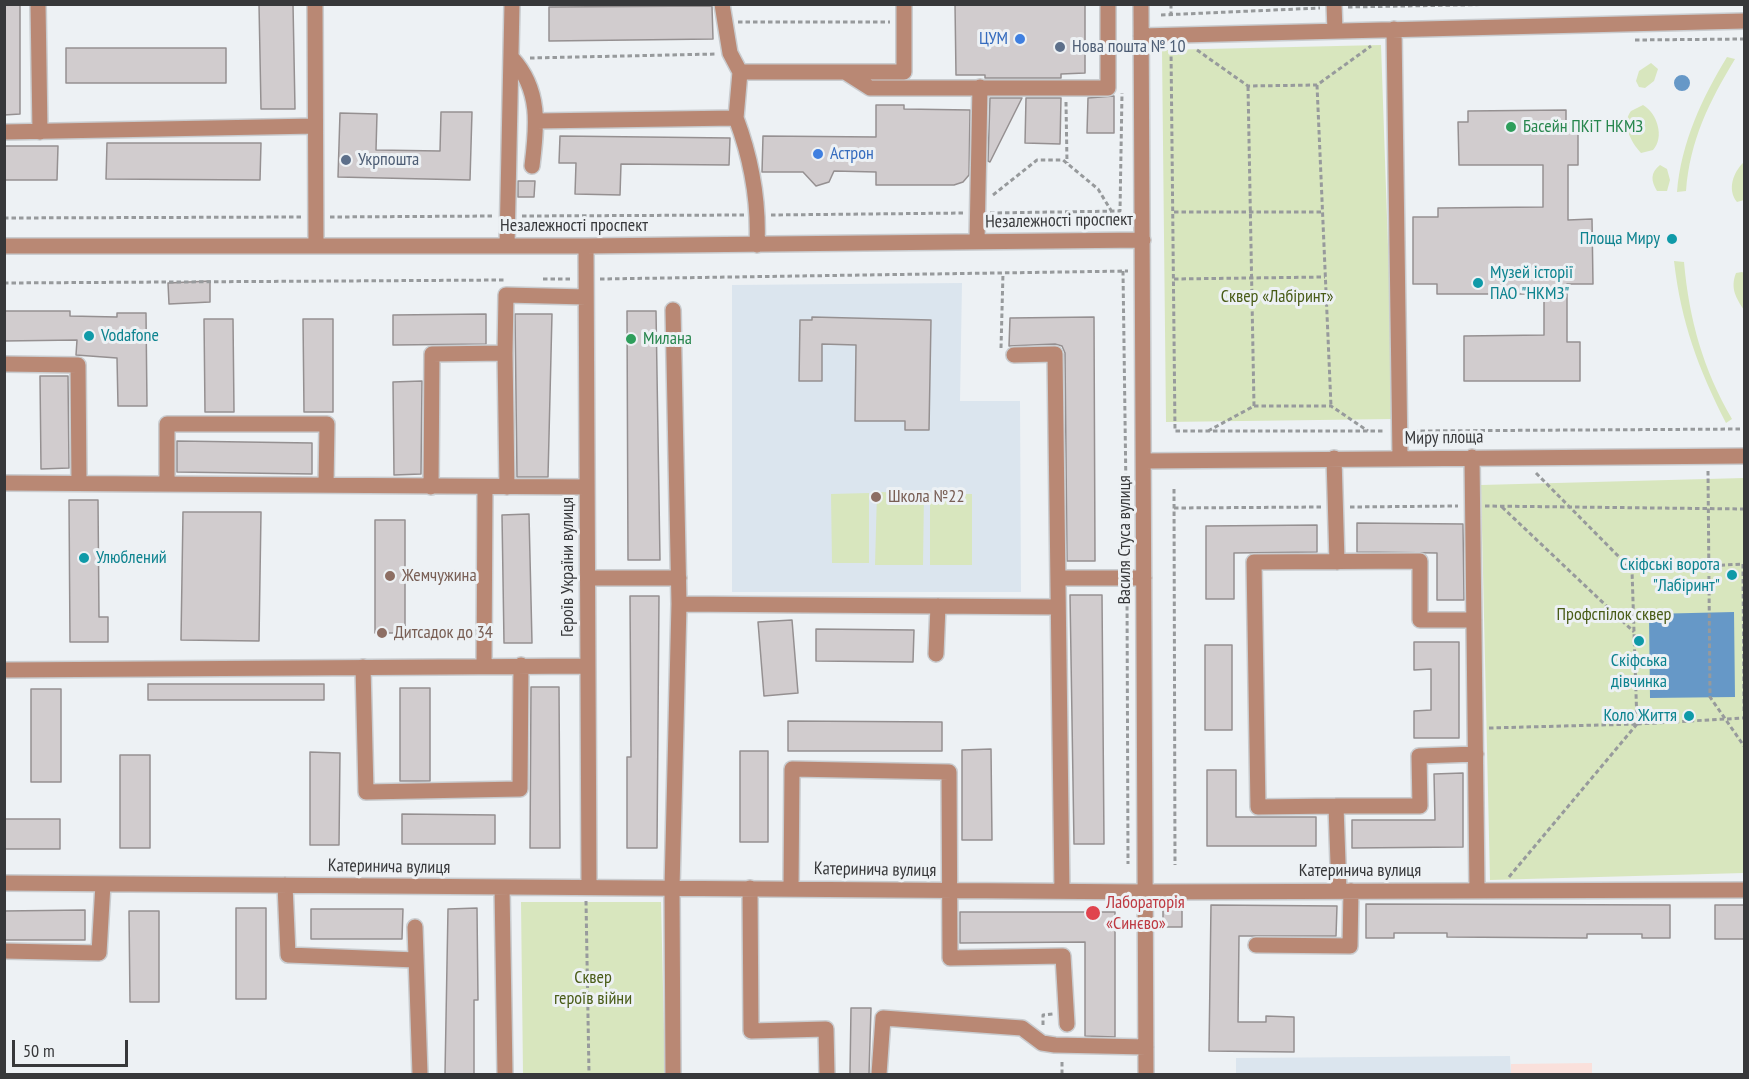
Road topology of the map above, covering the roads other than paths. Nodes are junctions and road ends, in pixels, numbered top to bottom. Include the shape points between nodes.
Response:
1 (38, 4) edge
2 (315, 4) edge
3 (512, 4) edge
4 (722, 4) edge
5 (904, 4) edge
6 (1108, 4) edge
7 (1141, 4) edge
8 (1334, 4) edge
9 (1744, 21) edge
10 (1394, 29) junction
11 (1335, 31) junction
12 (1141, 36) junction
13 (512, 58) junction
14 (740, 72) junction
15 (844, 72) junction
16 (980, 87) junction
17 (736, 118) junction
18 (537, 121) junction
19 (315, 126) junction
20 (4, 132) edge
21 (39, 132) junction
22 (532, 166) dead end
23 (1143, 240) junction
24 (977, 242) junction
25 (757, 244) junction
26 (4, 246) edge
27 (316, 246) junction
28 (507, 246) junction
29 (586, 246) junction
30 (586, 297) junction
31 (673, 310) dead end
32 (505, 353) junction
33 (1014, 355) road end
34 (4, 364) edge
35 (1744, 456) edge
36 (1472, 457) junction
37 (1334, 458) junction
38 (1400, 458) junction
39 (1144, 461) junction
40 (4, 483) edge
41 (79, 483) junction
42 (167, 484) junction
43 (326, 485) junction
44 (431, 486) junction
45 (507, 487) junction
46 (485, 488) junction
47 (587, 488) junction
48 (1337, 562) junction
49 (587, 578) junction
50 (679, 578) junction
51 (1058, 578) junction
52 (1144, 578) junction
53 (679, 604) junction
54 (938, 606) junction
55 (1058, 607) junction
56 (1474, 620) junction
57 (936, 654) dead end
58 (484, 665) junction
59 (520, 665) junction
60 (588, 666) junction
61 (363, 667) junction
62 (4, 670) edge
63 (1476, 754) junction
64 (1336, 806) junction
65 (4, 883) edge
66 (103, 884) junction
67 (285, 885) junction
68 (502, 887) junction
69 (587, 887) junction
70 (672, 888) junction
71 (750, 888) junction
72 (791, 889) junction
73 (951, 890) junction
74 (1744, 890) edge
75 (1062, 891) junction
76 (1345, 891) junction
77 (1477, 891) junction
78 (1145, 892) junction
79 (415, 927) dead end
80 (1256, 945) dead end
81 (4, 951) edge
82 (416, 960) junction
83 (1067, 1020) road end
84 (1146, 1047) junction
85 (420, 1074) edge
86 (505, 1074) edge
87 (674, 1074) edge
88 (827, 1074) edge
89 (879, 1074) edge
90 (1146, 1074) edge

1 - 21 street
2 - 19 street
3 - 13 street
4 - 14 street via 730,53
5 - 15 street via 904,72
6 - 16 street via 1108,88
7 - 12 street, Василя Стуса вулиця
8 - 11 street
9 - 10 street
10 - 11 street
10 - 38 street
11 - 12 street
12 - 23 street, Василя Стуса вулиця
13 - 18 street via 524,71
13 - 28 street
14 - 15 street
14 - 17 street
15 - 16 street via 870,88
16 - 24 street
17 - 18 street
17 - 25 street via 745,142 758,215
18 - 22 street
19 - 21 street
19 - 27 street
20 - 21 street
23 - 24 street, Незалежності проспект
23 - 39 street, Василя Стуса вулиця
24 - 25 street, Незалежності проспект
25 - 29 street, Незалежності проспект
26 - 27 street, Незалежності проспект
27 - 28 street, Незалежності проспект
28 - 29 street, Незалежності проспект
29 - 30 street, Героїв України вулиця
30 - 32 street via 506,295
30 - 47 street, Героїв України вулиця
31 - 50 street
32 - 44 street via 432,354
32 - 45 street
33 - 51 street via 1055,354
34 - 41 street via 78,364
35 - 36 street, Миру площа
36 - 38 street, Миру площа
36 - 56 street
37 - 38 street, Миру площа
37 - 39 street, Миру площа
37 - 48 street
39 - 52 street, Василя Стуса вулиця
40 - 41 street
41 - 42 street
42 - 43 street
42 - 43 street via 167,424 327,424
43 - 44 street
44 - 46 street
45 - 46 street
45 - 47 street
46 - 58 street
47 - 49 street, Героїв України вулиця
48 - 56 street via 1420,561 1420,620
48 - 64 street via 1254,562 1258,807
49 - 50 street
49 - 60 street, Героїв України вулиця
50 - 53 street
51 - 52 street
51 - 55 street
52 - 78 street, Василя Стуса вулиця
53 - 54 street
53 - 70 street
54 - 55 street
54 - 57 street
55 - 75 street
56 - 63 street
58 - 59 street
58 - 61 street
59 - 60 street
59 - 61 street via 520,789 366,792
60 - 69 street, Героїв України вулиця
61 - 62 street
63 - 64 street via 1419,756 1420,806
63 - 77 street
64 - 76 street
65 - 66 street, Катеринича вулиця
66 - 67 street, Катеринича вулиця
66 - 81 street via 99,953
67 - 68 street, Катеринича вулиця
67 - 82 street via 288,955
68 - 69 street, Катеринича вулиця
68 - 86 street
69 - 70 street, Катеринича вулиця
70 - 71 street, Катеринича вулиця
70 - 87 street
71 - 72 street, Катеринича вулиця
71 - 88 street via 752,1031 826,1029
72 - 73 street, Катеринича вулиця
72 - 73 street via 792,769 949,772
73 - 75 street, Катеринича вулиця
73 - 83 street via 950,958 1064,956
74 - 77 street, Катеринича вулиця
75 - 78 street, Катеринича вулиця
76 - 77 street, Катеринича вулиця
76 - 78 street, Катеринича вулиця
76 - 80 street via 1350,946
78 - 84 street, Василя Стуса вулиця
79 - 82 street
82 - 85 street
84 - 89 street via 1042,1043 1022,1028 884,1018
84 - 90 street, Василя Стуса вулиця

